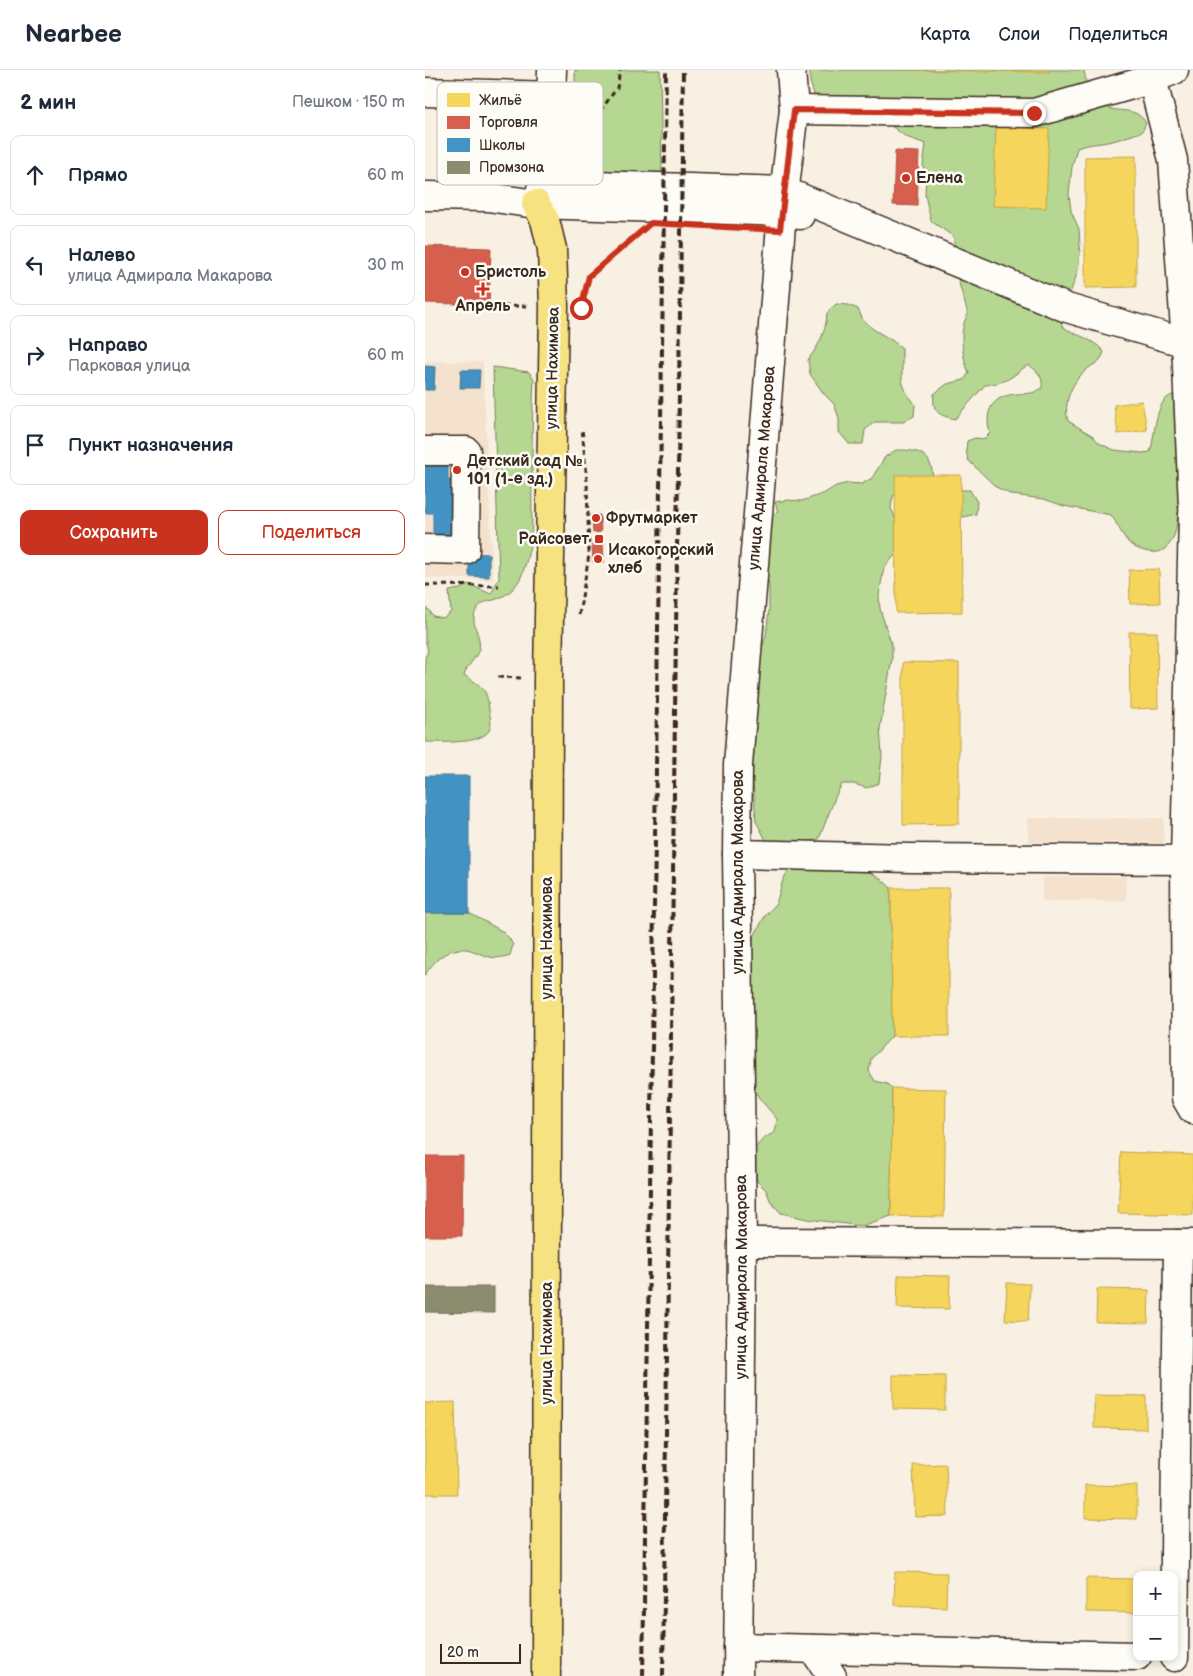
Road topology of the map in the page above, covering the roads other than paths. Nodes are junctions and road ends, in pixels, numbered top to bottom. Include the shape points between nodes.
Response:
1 (791, 70) edge
2 (1163, 74) edge
3 (794, 110) junction
4 (543, 185) edge
5 (425, 196) edge
6 (783, 201) junction
7 (536, 204) junction
8 (1190, 346) edge
9 (425, 451) edge
10 (1193, 507) edge
11 (1193, 515) edge
12 (425, 549) edge
13 (737, 854) junction
14 (1189, 858) edge
15 (1193, 1110) edge
16 (742, 1242) junction
17 (1185, 1244) edge
18 (1175, 1616) edge
19 (739, 1647) junction
20 (813, 1648) junction
21 (1133, 1656) edge
22 (546, 1676) edge
23 (738, 1676) edge
24 (832, 1676) edge

1 - 3 street, улица Адмирала Макарова
2 - 3 street via 1034,113
2 - 8 street
3 - 6 street, улица Адмирала Макарова
4 - 7 street
5 - 7 street via 488,196
6 - 7 street
6 - 8 street via 886,232 1067,308
6 - 13 street, улица Адмирала Макарова via 738,765
7 - 22 main road, улица Нахимова via 545,220 552,249 554,307 548,680
8 - 10 street
9 - 12 street via 466,451 465,550
11 - 14 street
13 - 14 street
13 - 16 street, улица Адмирала Макарова
14 - 15 street via 1186,1098
16 - 17 street
16 - 19 street, улица Адмирала Макарова
17 - 18 street
19 - 20 street
19 - 23 street, улица Адмирала Макарова
20 - 21 street
20 - 24 street

